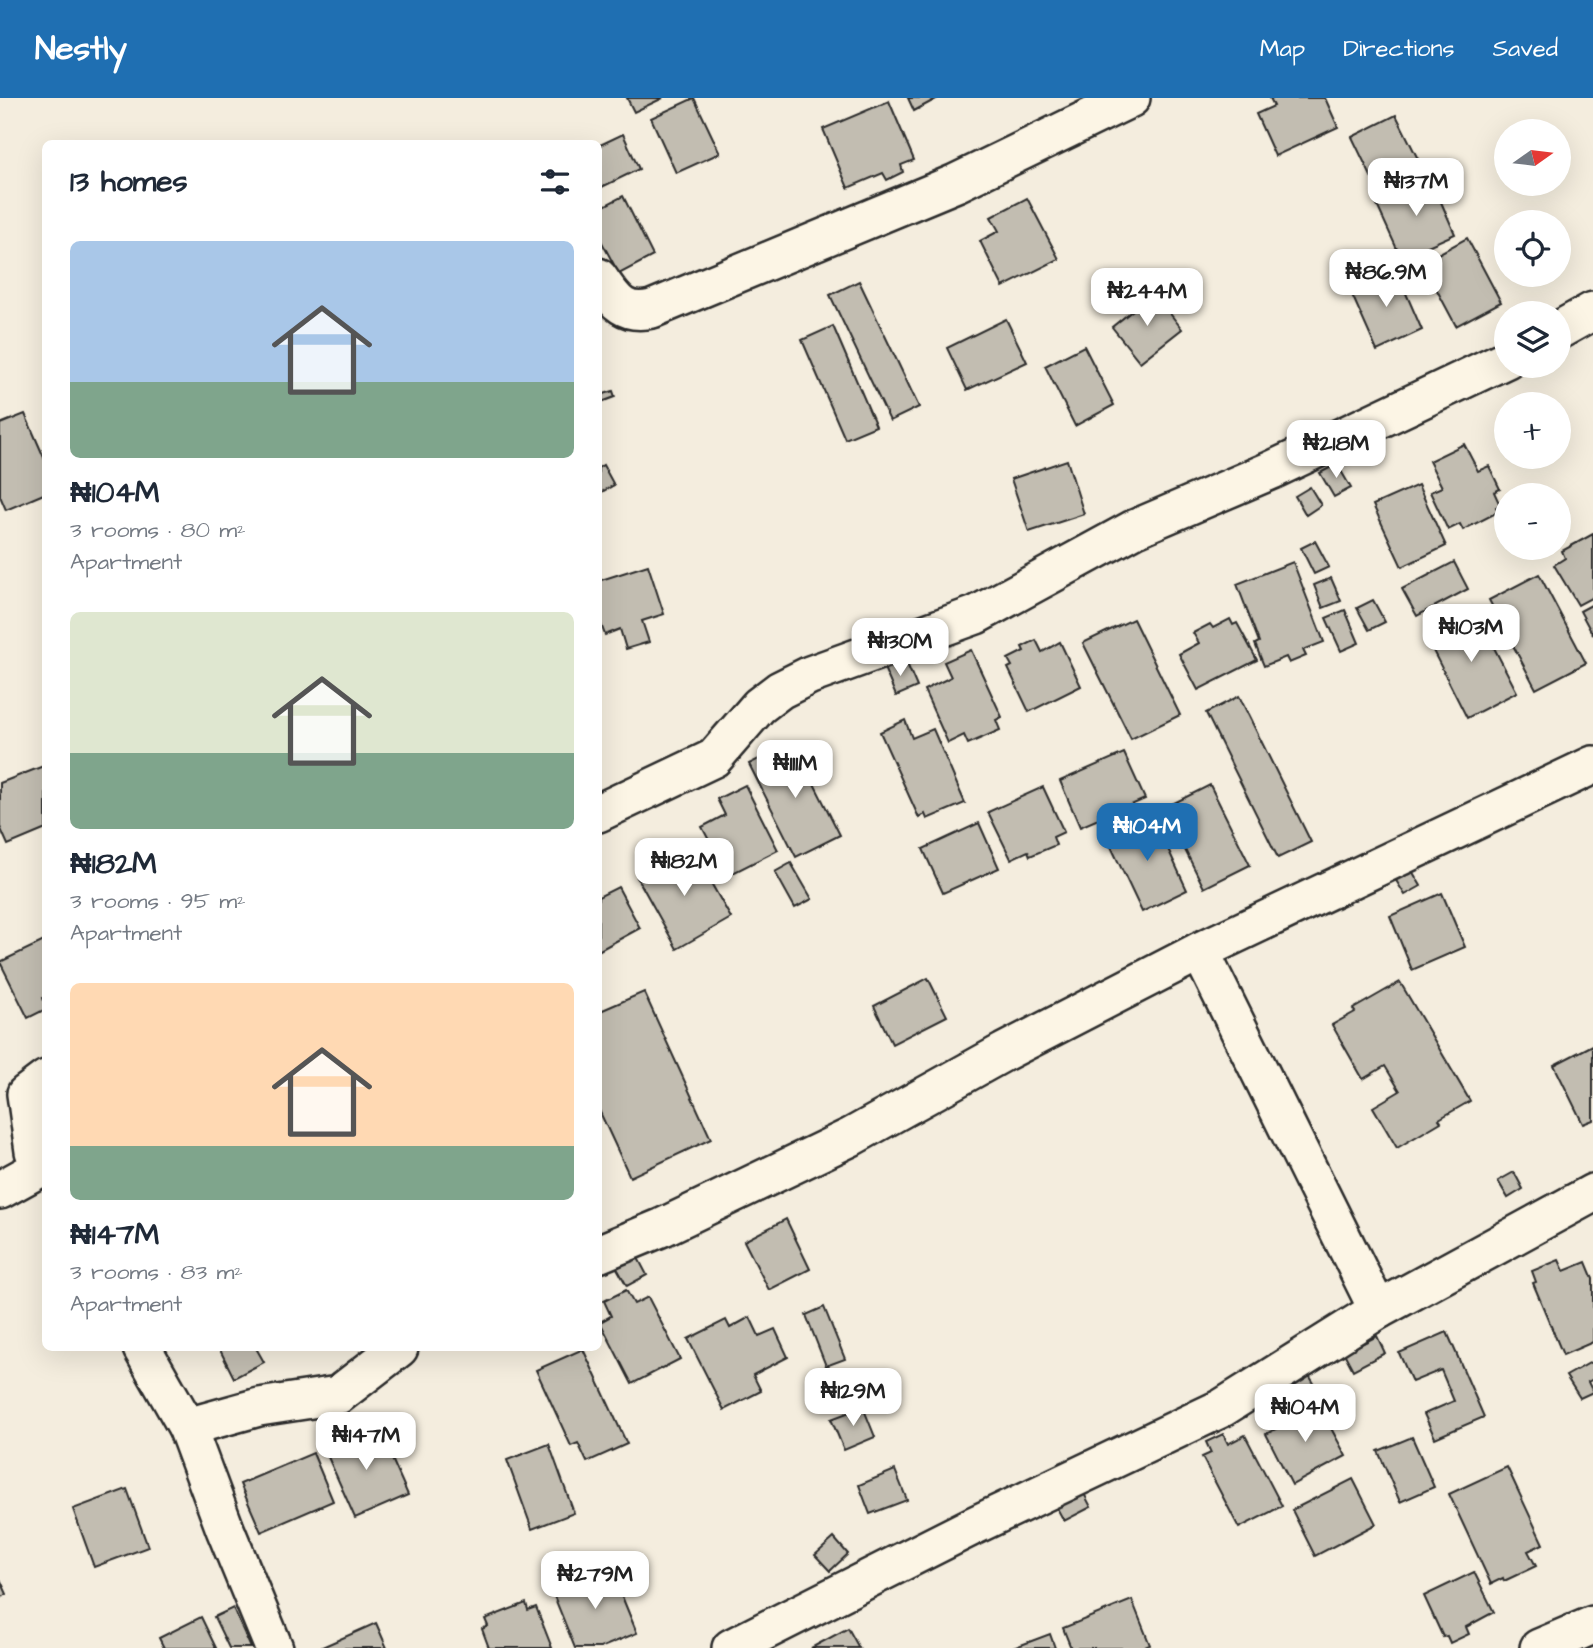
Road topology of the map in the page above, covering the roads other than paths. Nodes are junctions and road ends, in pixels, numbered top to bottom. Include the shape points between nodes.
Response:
1 (1131, 98) edge
2 (602, 283) edge
3 (1593, 311) edge
4 (1571, 323) edge
5 (1494, 365) edge
6 (1593, 765) edge
7 (602, 811) edge
8 (1200, 951) junction
9 (42, 1082) edge
10 (42, 1170) edge
11 (42, 1172) edge
12 (0, 1190) edge
13 (1593, 1193) edge
14 (602, 1252) edge
15 (1378, 1310) junction
16 (144, 1351) edge
17 (395, 1351) edge
18 (187, 1427) junction
19 (1593, 1625) edge
20 (777, 1638) edge
21 (274, 1648) edge
22 (731, 1648) edge
23 (1539, 1648) edge

1 - 2 street via 956,183 652,309 638,313 625,308
3 - 4 street
5 - 7 street via 1134,529 976,615 796,682 759,706 714,758
6 - 8 street
8 - 14 street via 851,1137
8 - 15 street
9 - 10 street via 26,1094 34,1151
11 - 12 street
13 - 15 street
15 - 20 street via 1222,1408 973,1526
16 - 18 street
17 - 18 street via 338,1395 259,1407
18 - 21 street
19 - 23 street
20 - 22 street

